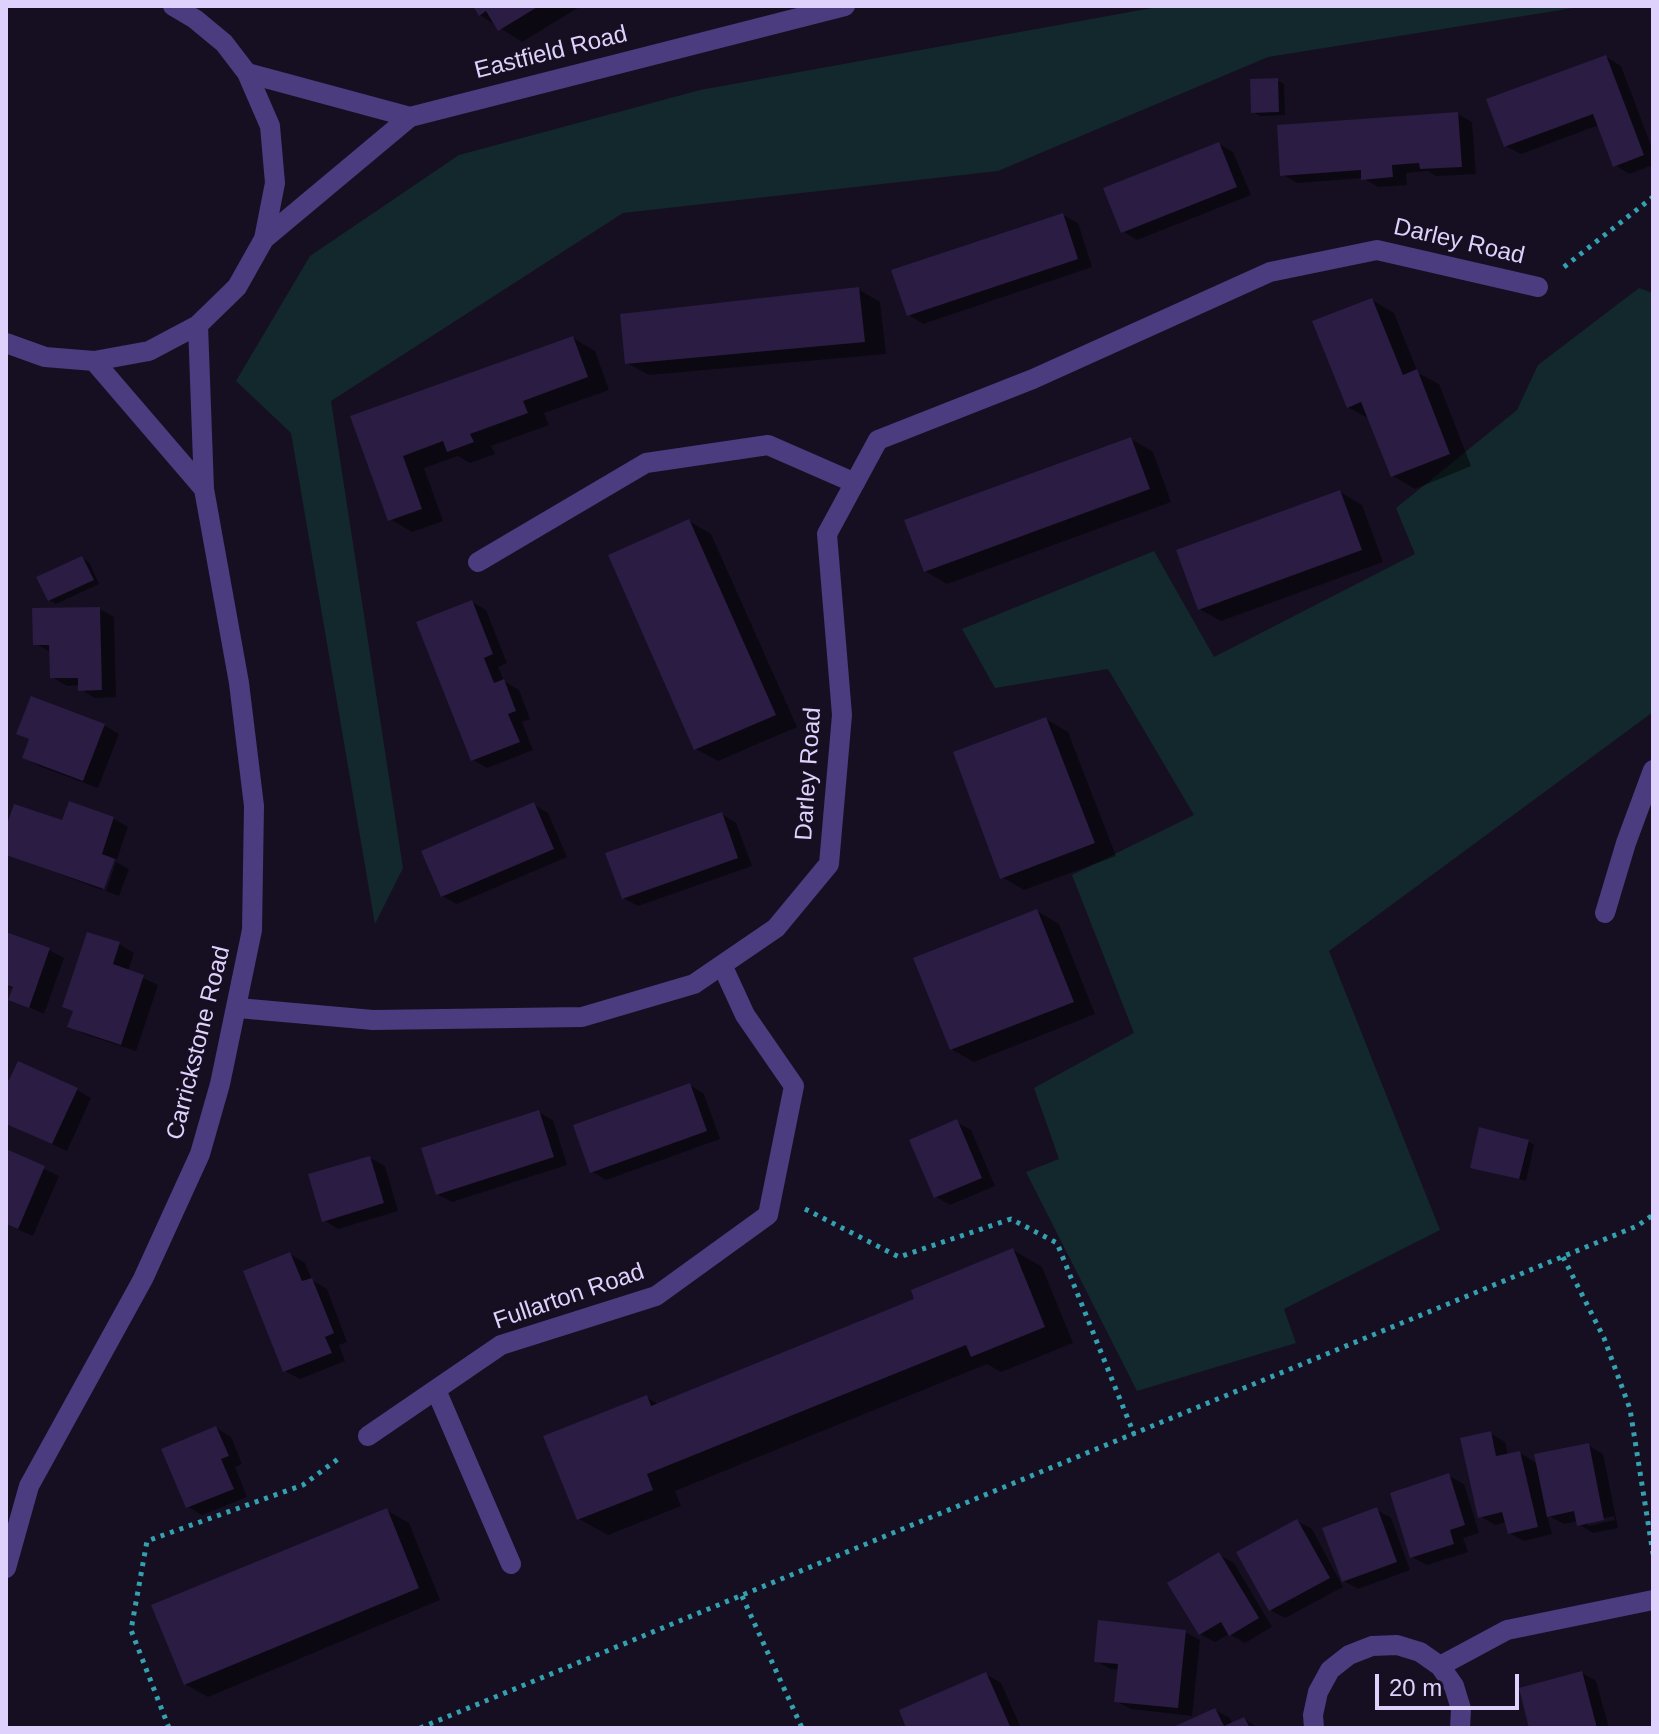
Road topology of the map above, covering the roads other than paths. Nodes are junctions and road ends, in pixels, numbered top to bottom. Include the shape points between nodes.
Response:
1 (173, 6) edge
2 (845, 6) edge
3 (193, 12) edge
4 (247, 73) junction
5 (410, 117) junction
6 (264, 239) junction
7 (1538, 287) road end
8 (198, 325) junction
9 (6, 343) edge
10 (94, 361) junction
11 (855, 483) junction
12 (204, 489) junction
13 (478, 562) dead end
14 (1653, 770) edge
15 (1605, 913) dead end
16 (722, 965) junction
17 (238, 1008) junction
18 (436, 1390) junction
19 (368, 1436) road end
20 (511, 1564) dead end
21 (6, 1568) edge
22 (1653, 1600) edge
23 (1440, 1666) junction
24 (1314, 1728) edge
25 (1460, 1728) edge

1 - 3 street
2 - 5 street, Eastfield Road
3 - 4 street
4 - 5 street, Eastfield Road
4 - 6 street via 270,126 273,154 275,183
5 - 6 street, Eastfield Road
6 - 8 street via 237,287
7 - 11 street, Darley Road via 1377,250 1270,272 1033,379 878,440
8 - 10 street via 149,351
8 - 12 street, Carrickstone Road
9 - 10 street via 45,357
10 - 12 street
11 - 13 street via 768,445 646,463
11 - 16 street, Darley Road via 827,534 842,715 829,864 776,928
12 - 17 street, Carrickstone Road via 239,683 254,806 252,930
14 - 15 street
16 - 17 street, Darley Road via 694,984 582,1017 373,1020
16 - 18 street, Fullarton Road via 745,1015 794,1086 768,1215 656,1296 501,1345
17 - 21 street, Carrickstone Road via 200,1154 143,1279 29,1486
18 - 19 street, Fullarton Road
18 - 20 street
22 - 23 street via 1507,1630
23 - 24 street via 1397,1645 1372,1646 1349,1655 1330,1670 1318,1692
23 - 25 street via 1454,1686

